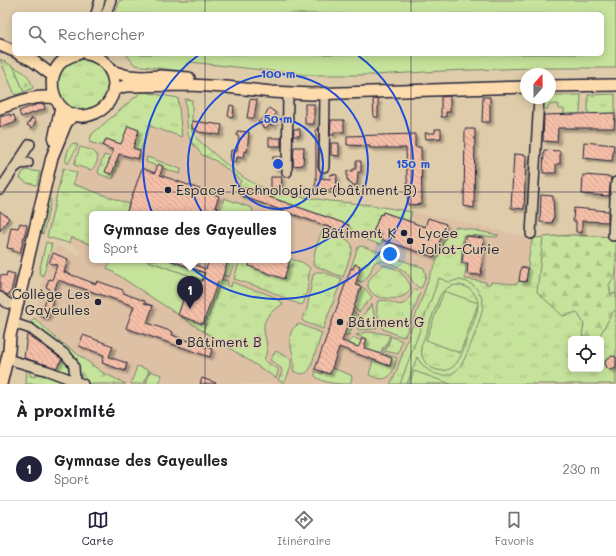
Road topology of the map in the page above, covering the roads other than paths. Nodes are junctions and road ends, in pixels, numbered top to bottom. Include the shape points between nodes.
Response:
1 (100, 0) edge
2 (111, 0) edge
3 (97, 12) edge
4 (107, 12) edge
5 (0, 45) edge
6 (12, 51) edge
7 (23, 56) edge
8 (73, 56) edge
9 (95, 56) edge
10 (32, 60) junction
11 (58, 66) junction
12 (111, 71) junction
13 (52, 80) junction
14 (616, 85) edge
15 (226, 86) junction
16 (556, 86) edge
17 (520, 87) edge
18 (113, 90) junction
19 (288, 93) junction
20 (325, 94) junction
21 (15, 103) junction
22 (58, 103) junction
23 (539, 104) edge
24 (0, 108) edge
25 (74, 114) junction
26 (30, 144) dead end
27 (52, 157) junction
28 (28, 163) dead end
29 (16, 167) junction
30 (324, 167) dead end
31 (287, 172) dead end
32 (616, 182) edge
33 (0, 190) edge
34 (531, 234) dead end
35 (613, 236) dead end
36 (0, 297) edge
37 (17, 306) junction
38 (13, 323) junction
39 (7, 359) junction
40 (79, 382) edge
41 (1, 384) edge

1 - 3 street
2 - 4 street
5 - 6 main road
7 - 10 main road
8 - 11 main road
9 - 12 main road
10 - 11 main road
10 - 13 main road
11 - 13 main road
12 - 15 main road via 128,76 192,78
12 - 18 main road
13 - 21 main road via 42,91
13 - 22 main road
14 - 16 main road
15 - 18 main road via 137,85
15 - 19 main road
17 - 20 main road
18 - 25 main road via 109,101 102,109 86,115
19 - 20 main road
19 - 31 street
20 - 30 street
21 - 22 main road via 38,97 47,97
21 - 24 main road
22 - 25 main road
22 - 27 main road
23 - 34 street
25 - 27 main road via 66,123
26 - 29 street
27 - 37 main road
28 - 29 street
29 - 33 street
32 - 35 street
36 - 37 street via 7,303
37 - 38 main road
38 - 39 main road
38 - 40 street via 31,329 66,355 72,362
39 - 40 street
39 - 41 main road

